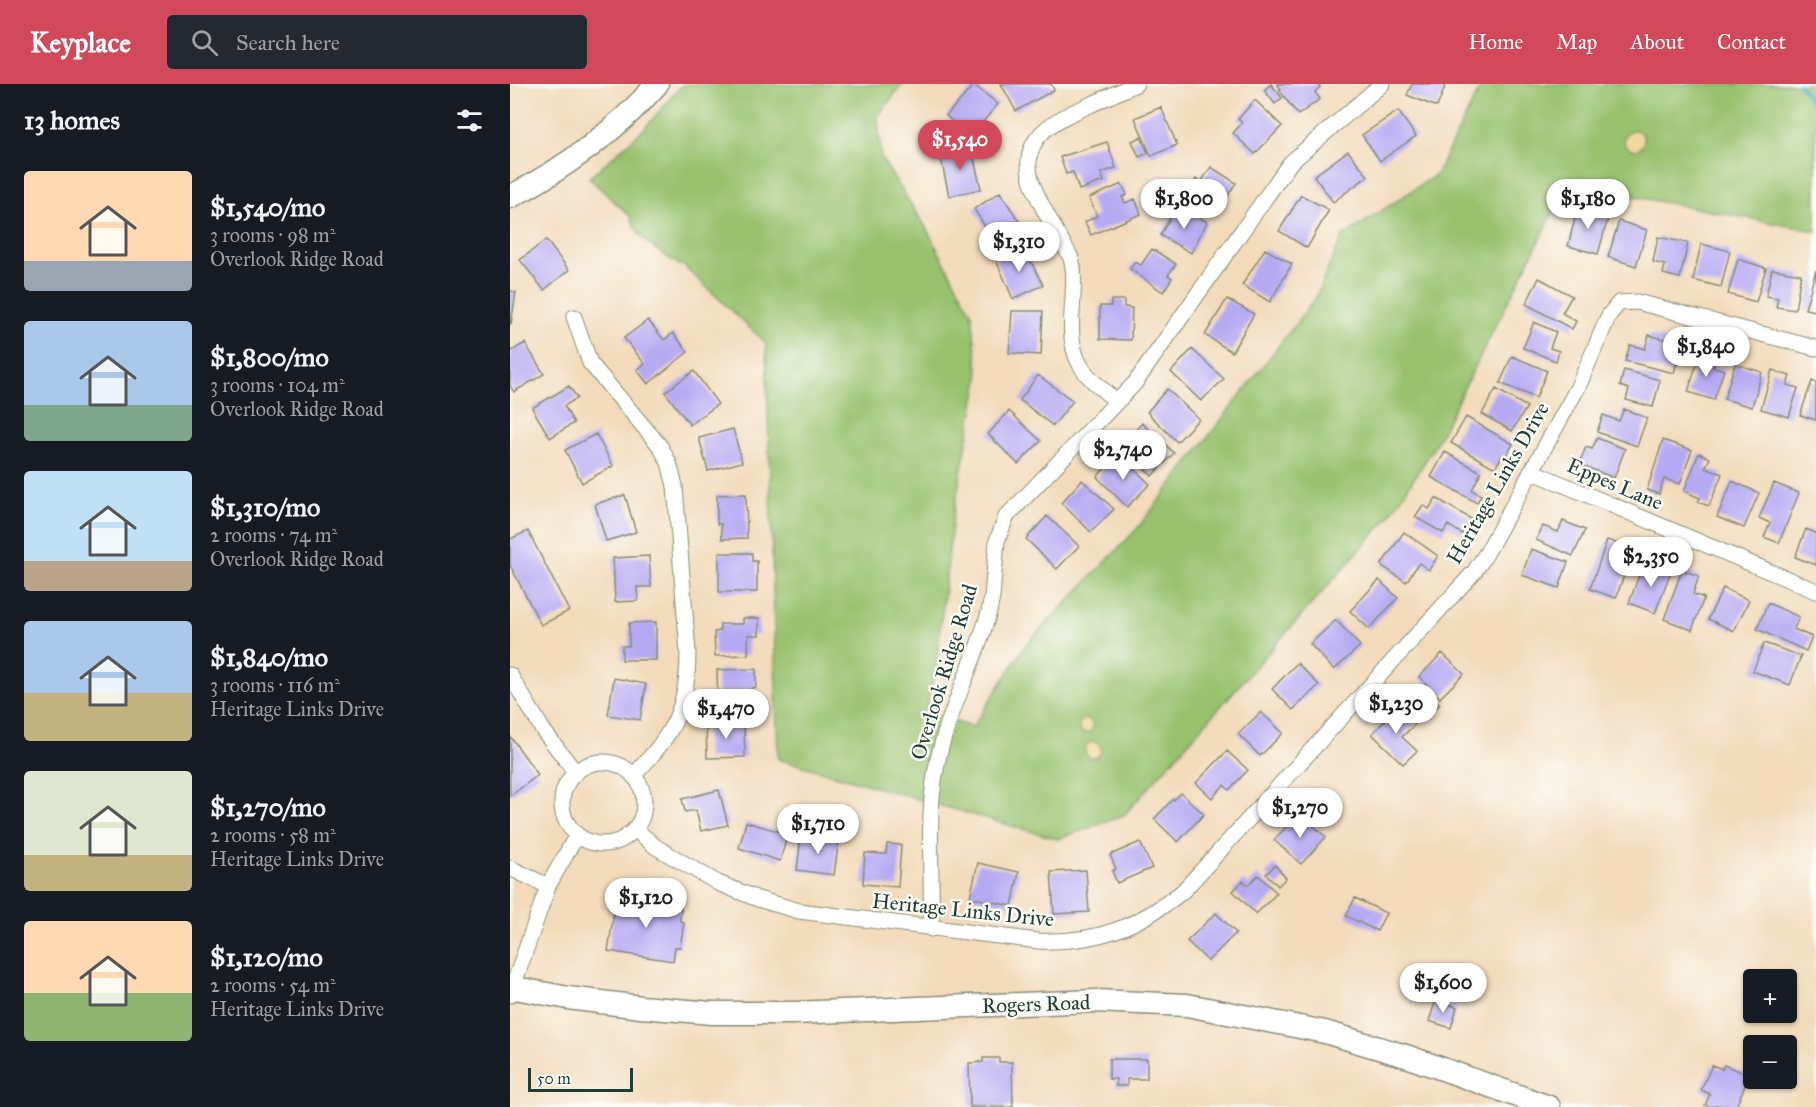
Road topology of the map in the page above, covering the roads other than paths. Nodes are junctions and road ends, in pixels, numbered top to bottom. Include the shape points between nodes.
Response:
1 (657, 84) edge
2 (1136, 84) edge
3 (1382, 84) edge
4 (510, 197) edge
5 (574, 317) dead end
6 (1816, 348) edge
7 (1116, 400) junction
8 (1531, 471) junction
9 (1816, 591) edge
10 (510, 675) edge
11 (576, 773) junction
12 (633, 776) junction
13 (635, 829) junction
14 (577, 835) junction
15 (510, 868) edge
16 (548, 886) junction
17 (930, 929) junction
18 (511, 990) edge
19 (1549, 1107) edge

1 - 4 main road via 572,159
2 - 7 street via 1053,122 1038,137 1030,159 1035,190 1074,267 1075,354 1083,370
3 - 7 street, Overlook Ridge Road via 1290,163 1145,369
5 - 12 street via 590,363 660,446 675,486 688,679 674,726
6 - 8 street, Heritage Links Drive via 1637,302 1619,303 1609,315 1582,379
7 - 17 street, Overlook Ridge Road via 1011,510 998,535 989,612 941,746 936,771 931,812
8 - 9 street, Eppes Lane
8 - 17 street, Heritage Links Drive via 1486,554 1461,588 1198,875 1152,915 1109,933 1070,941
10 - 11 street via 543,730
11 - 12 street via 599,763 623,768
11 - 14 street via 568,782 562,804 564,816
12 - 13 street via 644,802
13 - 14 street via 619,840 601,844
13 - 17 street, Heritage Links Drive via 656,847 718,883 758,899 799,911
14 - 16 street
15 - 16 street
16 - 18 street
18 - 19 main road, Rogers Road via 712,1013 1095,1001 1186,1005 1325,1032

